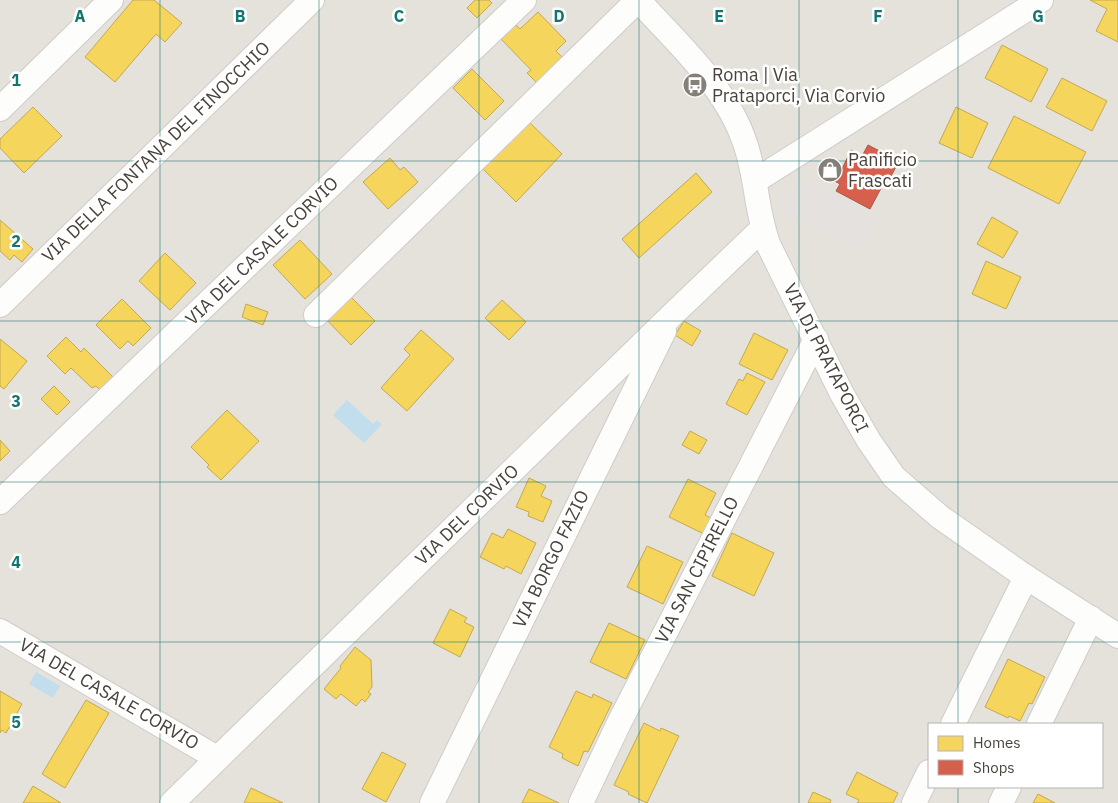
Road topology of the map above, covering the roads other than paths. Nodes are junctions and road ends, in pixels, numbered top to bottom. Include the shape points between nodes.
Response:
1 (111, 0) edge
2 (312, 0) edge
3 (524, 0) edge
4 (638, 0) edge
5 (1041, 0) edge
6 (0, 110) edge
7 (755, 181) junction
8 (763, 228) junction
9 (0, 305) edge
10 (316, 315) dead end
11 (671, 316) junction
12 (816, 339) junction
13 (0, 502) edge
14 (1026, 577) junction
15 (1091, 618) junction
16 (0, 631) edge
17 (1118, 636) edge
18 (953, 723) edge
19 (1039, 723) edge
20 (217, 758) junction
21 (928, 774) edge
22 (1008, 788) edge
23 (172, 803) edge
24 (432, 803) edge
25 (581, 803) edge
26 (914, 803) edge
27 (1001, 803) edge

1 - 6 street
2 - 9 street, VIA DELLA FONTANA DEL FINOCCHIO
3 - 13 street, VIA DEL CASALE CORVIO
4 - 7 street, VIA DI PRATAPORCI via 701,69 730,110 745,142
4 - 10 street
5 - 7 street
7 - 8 street, VIA DI PRATAPORCI
8 - 11 street, VIA DEL CORVIO
8 - 12 street, VIA DI PRATAPORCI via 781,272
11 - 20 street, VIA DEL CORVIO
11 - 24 street, VIA BORGO FAZIO
12 - 14 street, VIA DI PRATAPORCI via 852,411 894,477 940,517
12 - 25 street, VIA SAN CIPIRELLO via 619,722
14 - 15 street, VIA DI PRATAPORCI
14 - 18 street
15 - 17 street, VIA DI PRATAPORCI
15 - 19 street
16 - 20 street, VIA DEL CASALE CORVIO
20 - 23 street, VIA DEL CORVIO
21 - 26 street
22 - 27 street

